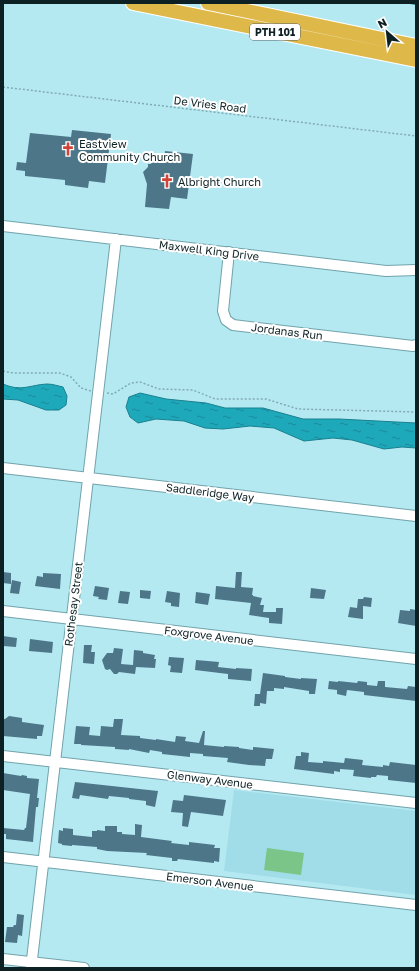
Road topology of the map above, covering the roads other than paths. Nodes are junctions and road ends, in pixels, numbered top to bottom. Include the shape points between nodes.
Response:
1 (133, 3) edge
2 (208, 3) edge
3 (416, 46) edge
4 (416, 60) edge
5 (3, 226) edge
6 (116, 239) junction
7 (229, 252) junction
8 (416, 270) edge
9 (416, 345) edge
10 (3, 468) edge
11 (88, 478) junction
12 (416, 516) edge
13 (3, 611) edge
14 (71, 619) junction
15 (416, 659) edge
16 (3, 756) edge
17 (55, 761) junction
18 (416, 803) edge
19 (3, 857) edge
20 (44, 861) junction
21 (416, 905) edge
22 (3, 959) edge
23 (31, 965) edge
24 (84, 968) edge

1 - 4 highway, PTH 101
2 - 3 highway, PTH 101
5 - 6 street, Maxwell King Drive
6 - 7 street, Maxwell King Drive
6 - 11 street, Rothesay Street
7 - 8 street, Maxwell King Drive via 386,271
7 - 9 street, Jordanas Run via 223,311 226,320 233,325
10 - 11 street, Saddleridge Way
11 - 12 street, Saddleridge Way
11 - 14 street, Rothesay Street
13 - 14 street, Foxgrove Avenue
14 - 15 street, Foxgrove Avenue
14 - 17 street, Rothesay Street
16 - 17 street, Glenway Avenue
17 - 18 street, Glenway Avenue
17 - 20 street, Rothesay Street
19 - 20 street, Emerson Avenue
20 - 21 street, Emerson Avenue
20 - 23 street, Rothesay Street
22 - 23 street
23 - 24 street

